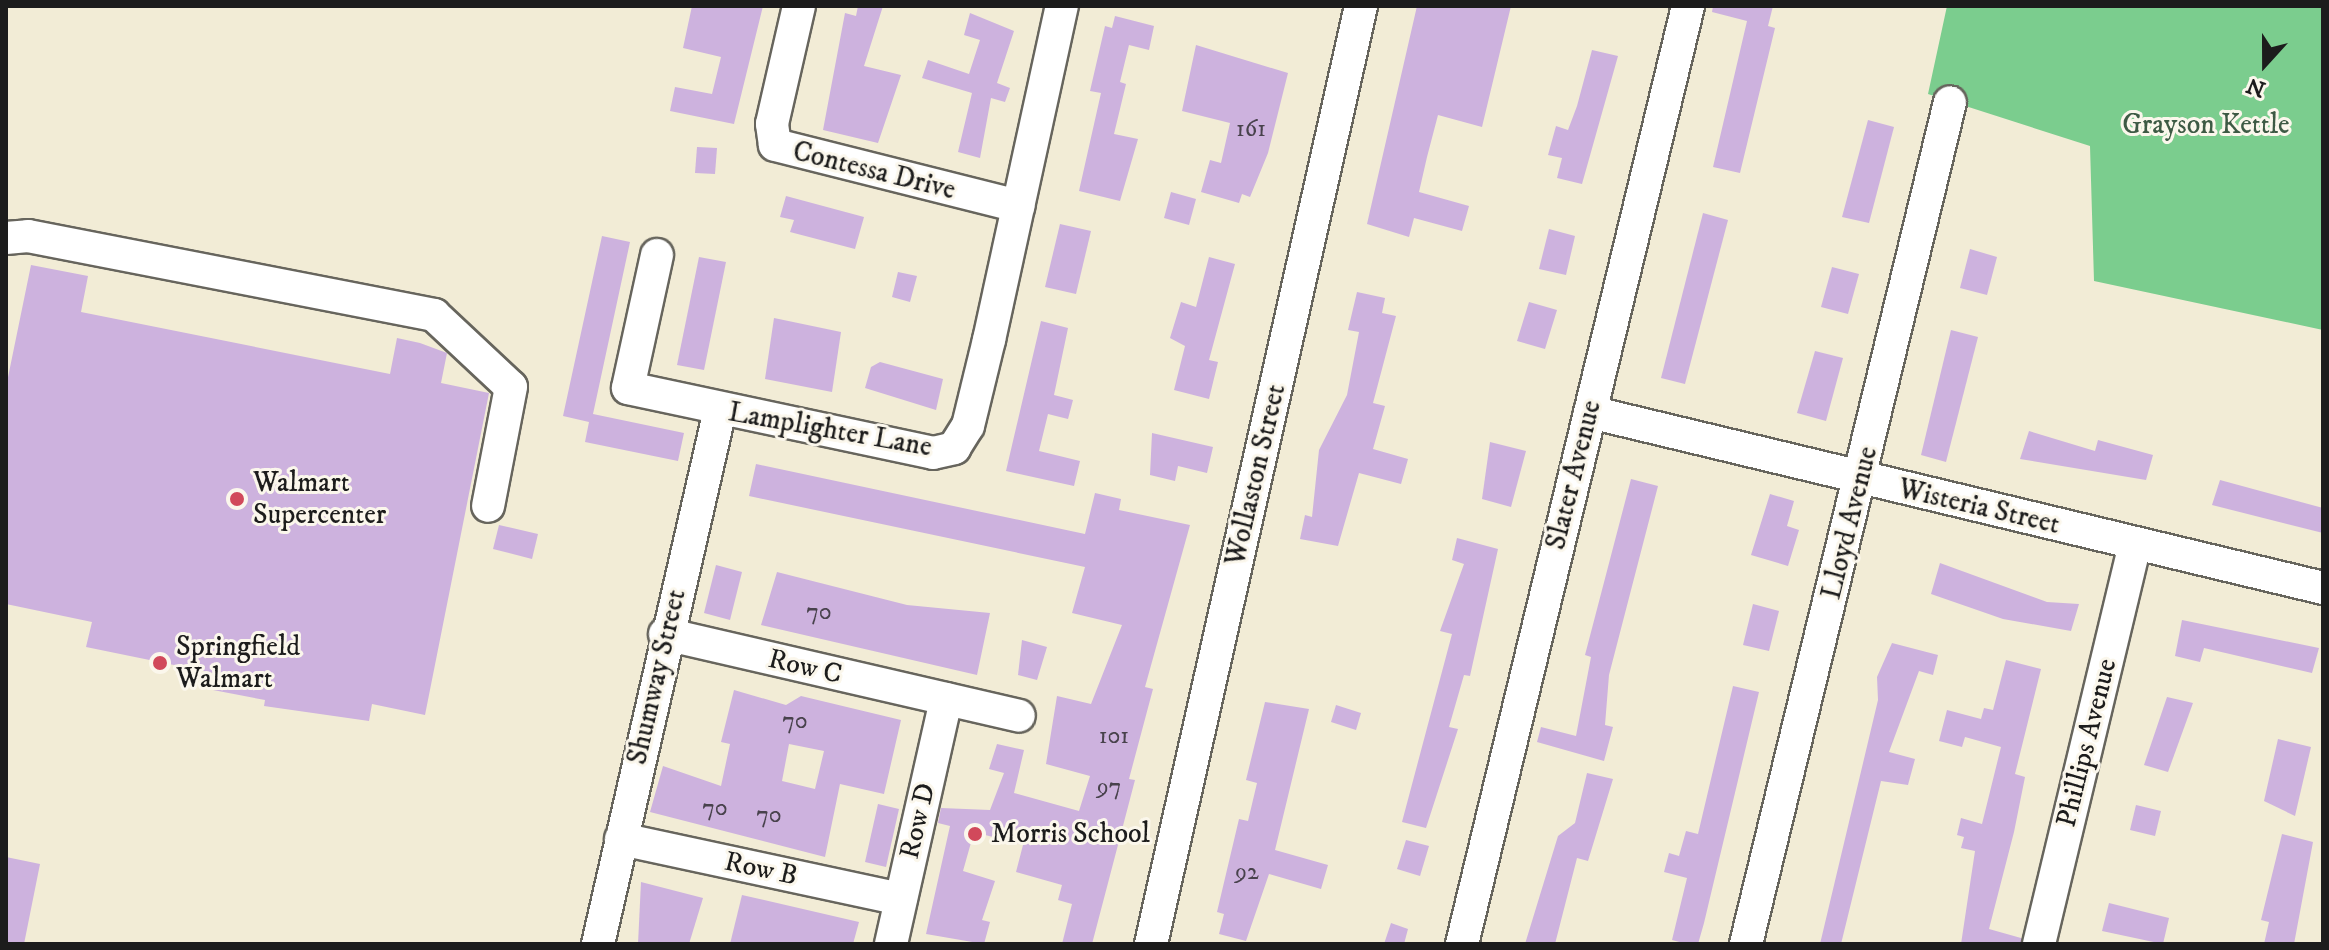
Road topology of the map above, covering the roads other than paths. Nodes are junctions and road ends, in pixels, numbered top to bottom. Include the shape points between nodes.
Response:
1 (799, 6) edge
2 (1062, 6) edge
3 (1361, 6) edge
4 (1688, 6) edge
5 (1950, 102) dead end
6 (1018, 206) junction
7 (6, 238) edge
8 (657, 255) dead end
9 (720, 410) junction
10 (1590, 412) junction
11 (1861, 480) junction
12 (488, 506) dead end
13 (2135, 543) junction
14 (2323, 588) edge
15 (665, 634) junction
16 (946, 699) junction
17 (1019, 716) dead end
18 (621, 839) junction
19 (901, 899) junction
20 (598, 944) edge
21 (891, 944) edge
22 (1151, 944) edge
23 (1462, 944) edge
24 (1746, 944) edge
25 (2039, 944) edge

1 - 6 street, Contessa Drive via 772,124 775,145
2 - 6 street, Lamplighter Lane
3 - 22 street, Wollaston Street
4 - 10 street, Slater Avenue
5 - 11 street, Lloyd Avenue
6 - 9 street, Lamplighter Lane via 968,426 954,448 933,453
7 - 12 street via 28,236 434,315 511,387
8 - 9 street, Lamplighter Lane via 628,388
9 - 15 street, Shumway Street
10 - 11 street, Wisteria Street
10 - 23 street, Slater Avenue
11 - 13 street, Wisteria Street
11 - 24 street, Lloyd Avenue
13 - 14 street, Wisteria Street
13 - 25 street, Phillips Avenue
15 - 16 street, Row C
15 - 18 street, Shumway Street
16 - 17 street, Row C
16 - 19 street, Row D
18 - 19 street, Row B
18 - 20 street, Shumway Street
19 - 21 street, Row D

